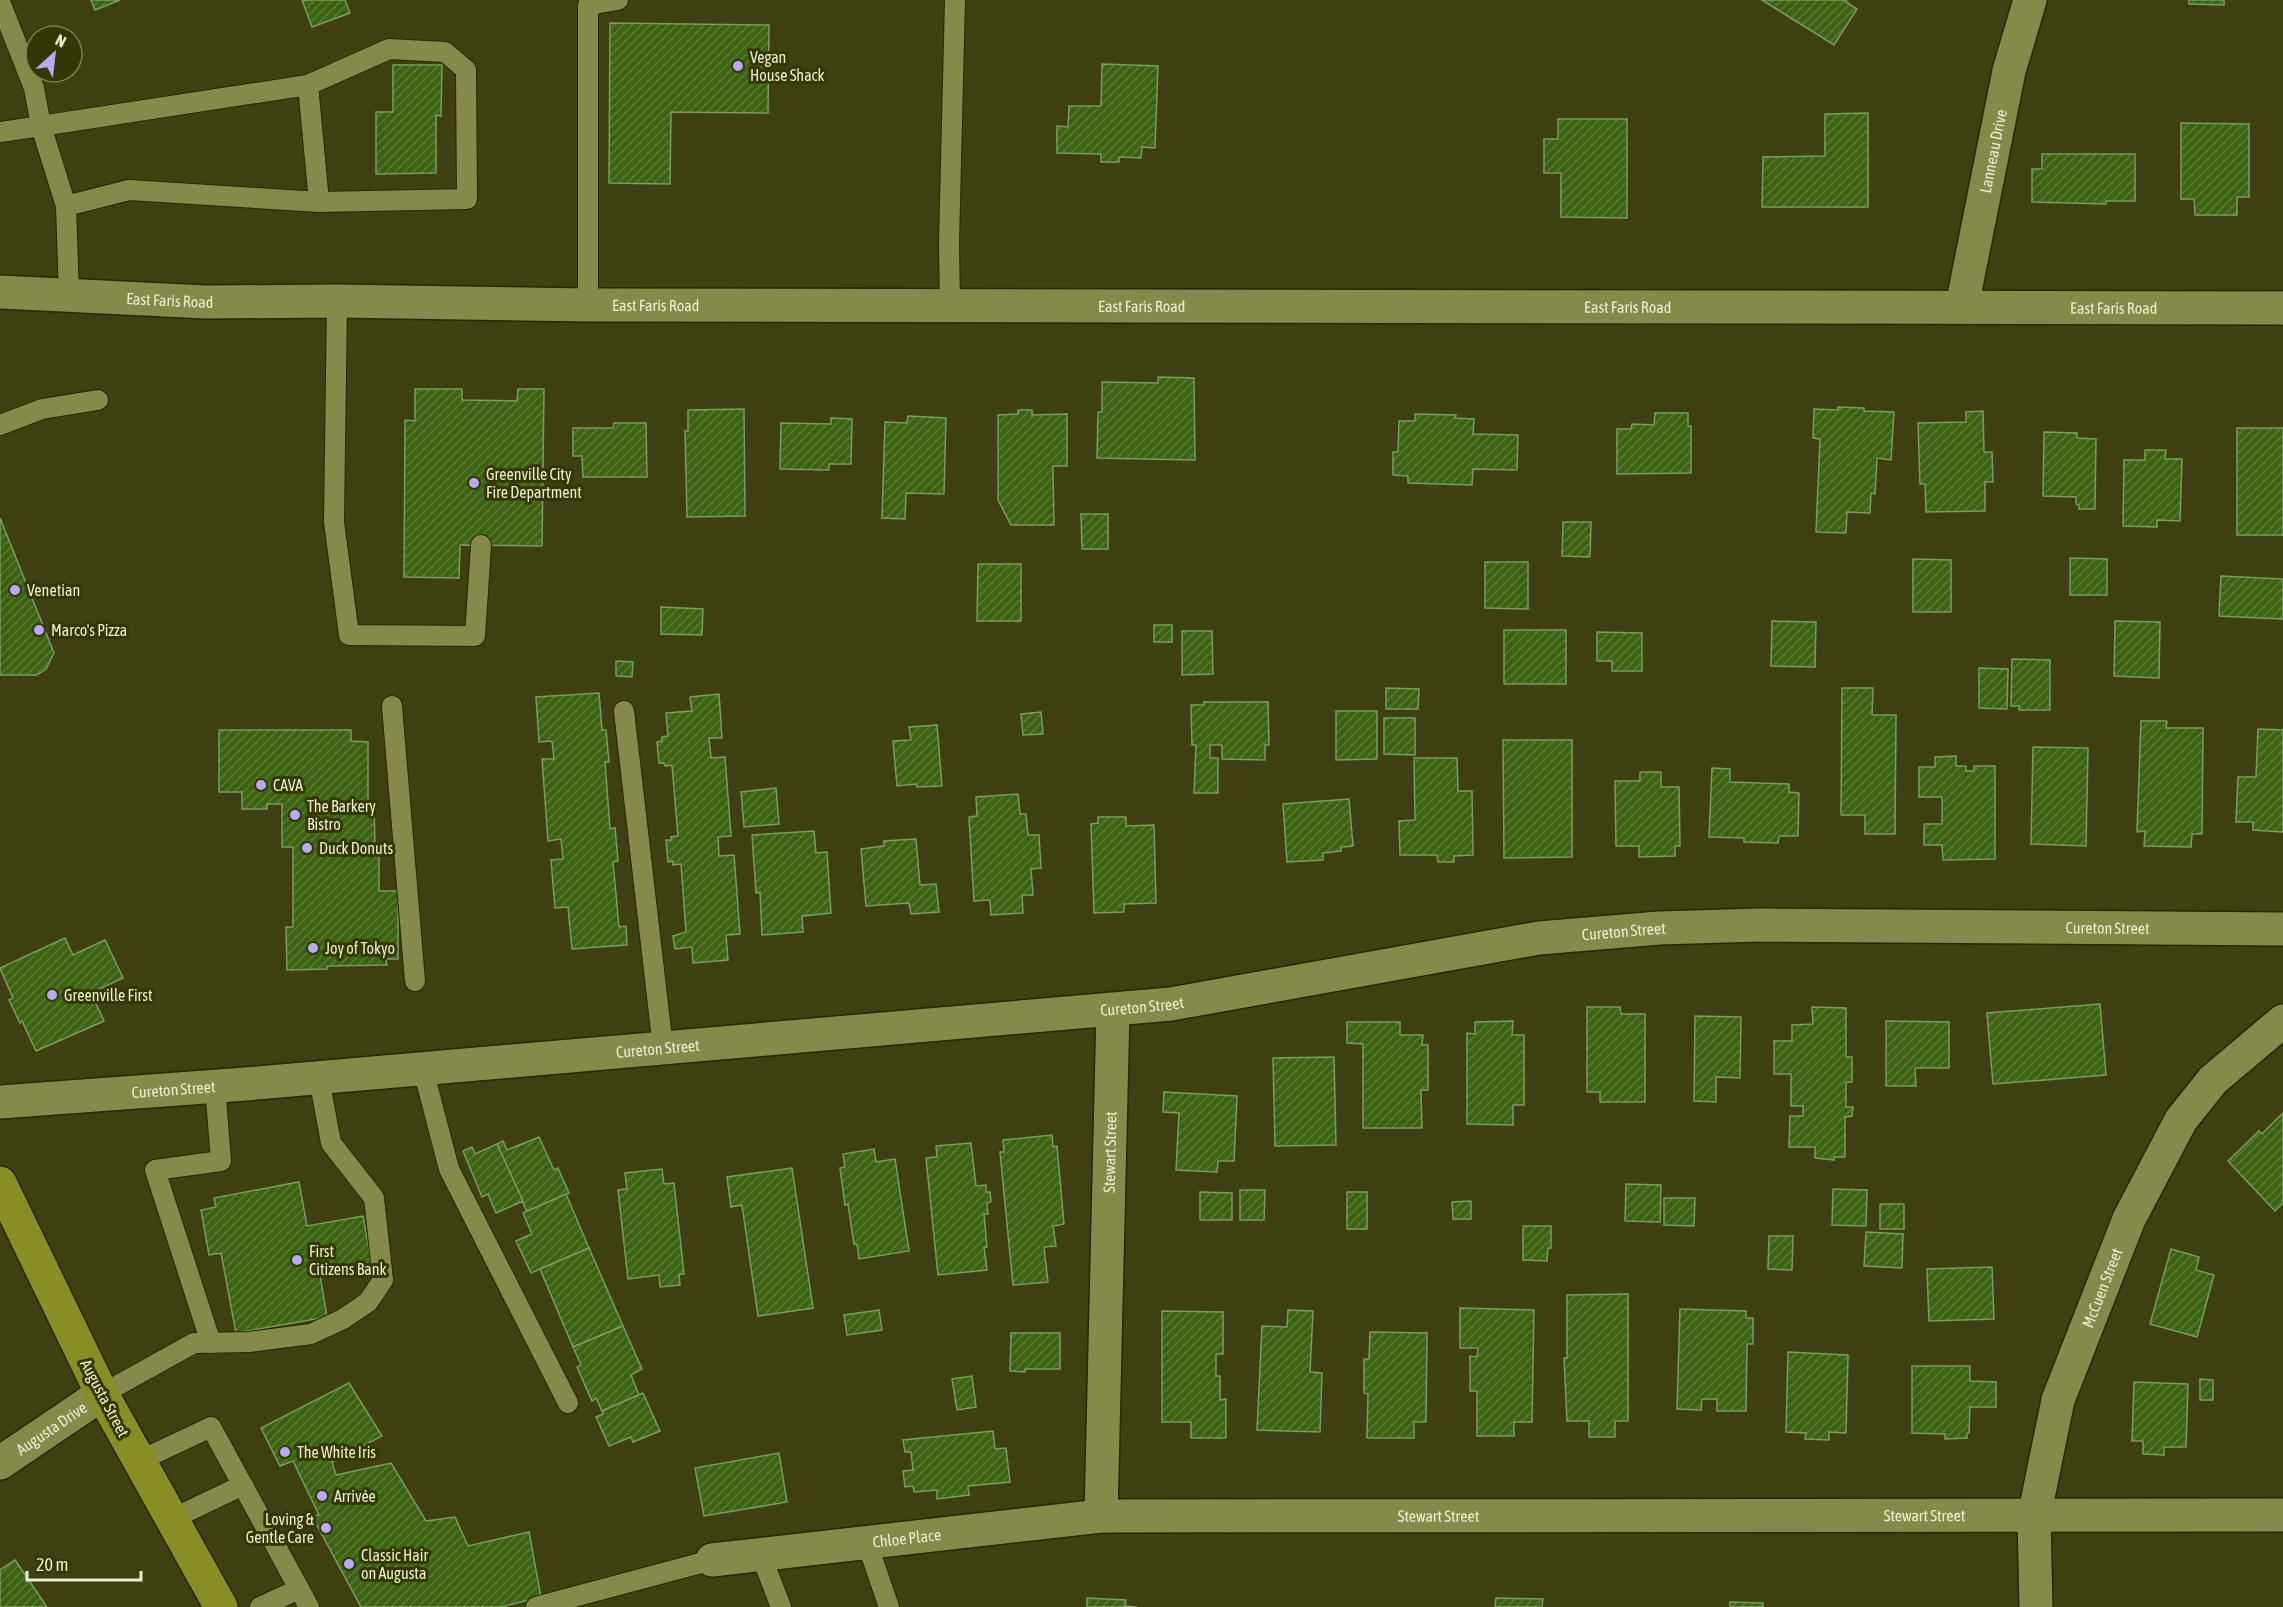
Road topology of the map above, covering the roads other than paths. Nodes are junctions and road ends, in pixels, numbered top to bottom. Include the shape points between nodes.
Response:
1 (618, 0) edge
2 (955, 0) edge
3 (2030, 0) edge
4 (0, 2) edge
5 (308, 85) junction
6 (41, 126) junction
7 (0, 132) edge
8 (319, 202) junction
9 (66, 206) junction
10 (0, 292) edge
11 (69, 295) junction
12 (337, 301) junction
13 (588, 305) junction
14 (950, 305) junction
15 (1962, 306) junction
16 (2283, 308) edge
17 (98, 400) dead end
18 (0, 425) edge
19 (481, 545) dead end
20 (392, 706) dead end
21 (624, 711) dead end
22 (2283, 928) edge
23 (416, 981) dead end
24 (1113, 1010) junction
25 (2283, 1021) edge
26 (663, 1048) junction
27 (423, 1069) junction
28 (319, 1078) junction
29 (215, 1086) junction
30 (0, 1102) edge
31 (4, 1204) edge
32 (211, 1343) junction
33 (102, 1394) junction
34 (568, 1403) dead end
35 (139, 1461) junction
36 (0, 1463) edge
37 (243, 1485) junction
38 (2283, 1515) edge
39 (1101, 1516) junction
40 (2034, 1517) junction
41 (172, 1519) junction
42 (867, 1543) junction
43 (761, 1555) junction
44 (712, 1560) joint
45 (299, 1589) junction
46 (221, 1607) edge
47 (260, 1607) edge
48 (309, 1607) edge
49 (536, 1607) edge
50 (781, 1607) edge
51 (889, 1607) edge
52 (2036, 1607) edge

1 - 13 lane via 588,4
2 - 14 lane
3 - 15 street, Lanneau Drive via 2009,71
4 - 6 lane via 34,88
5 - 6 lane
5 - 8 lane
5 - 8 lane via 389,49 445,52 466,70 467,199
6 - 7 lane
6 - 9 lane
8 - 9 lane via 129,190
9 - 11 lane
10 - 11 street, East Faris Road
11 - 12 street, East Faris Road via 206,302
12 - 13 street, East Faris Road
12 - 19 lane via 334,522 349,635 475,636
13 - 14 street, East Faris Road
14 - 15 street, East Faris Road
15 - 16 street, East Faris Road
17 - 18 lane via 42,409
20 - 23 lane
21 - 26 lane
22 - 24 street, Cureton Street via 1659,928 1539,938 1171,1004
24 - 26 street, Cureton Street
24 - 39 street, Stewart Street
25 - 40 street, McCuen Street via 2213,1080 2181,1120 2129,1219 2058,1400
26 - 27 street, Cureton Street
27 - 28 street, Cureton Street
27 - 34 lane via 449,1169
28 - 29 street, Cureton Street
28 - 32 lane via 331,1143 374,1198 383,1280 368,1302 311,1334
29 - 30 street, Cureton Street
29 - 32 lane via 221,1161 155,1170
31 - 33 main road, Augusta Street
32 - 33 lane via 194,1342
33 - 35 main road, Augusta Street
33 - 36 street, Augusta Drive
35 - 37 lane via 211,1427
35 - 41 main road, Augusta Street
37 - 41 lane
37 - 45 lane
38 - 40 street, Stewart Street
39 - 40 street, Stewart Street
39 - 42 street, Chloe Place
40 - 52 street, McCuen Street
41 - 46 main road, Augusta Street
42 - 43 street, Chloe Place
42 - 51 lane
43 - 44 street, Chloe Place
43 - 50 lane
44 - 49 lane
45 - 47 lane
45 - 48 lane

